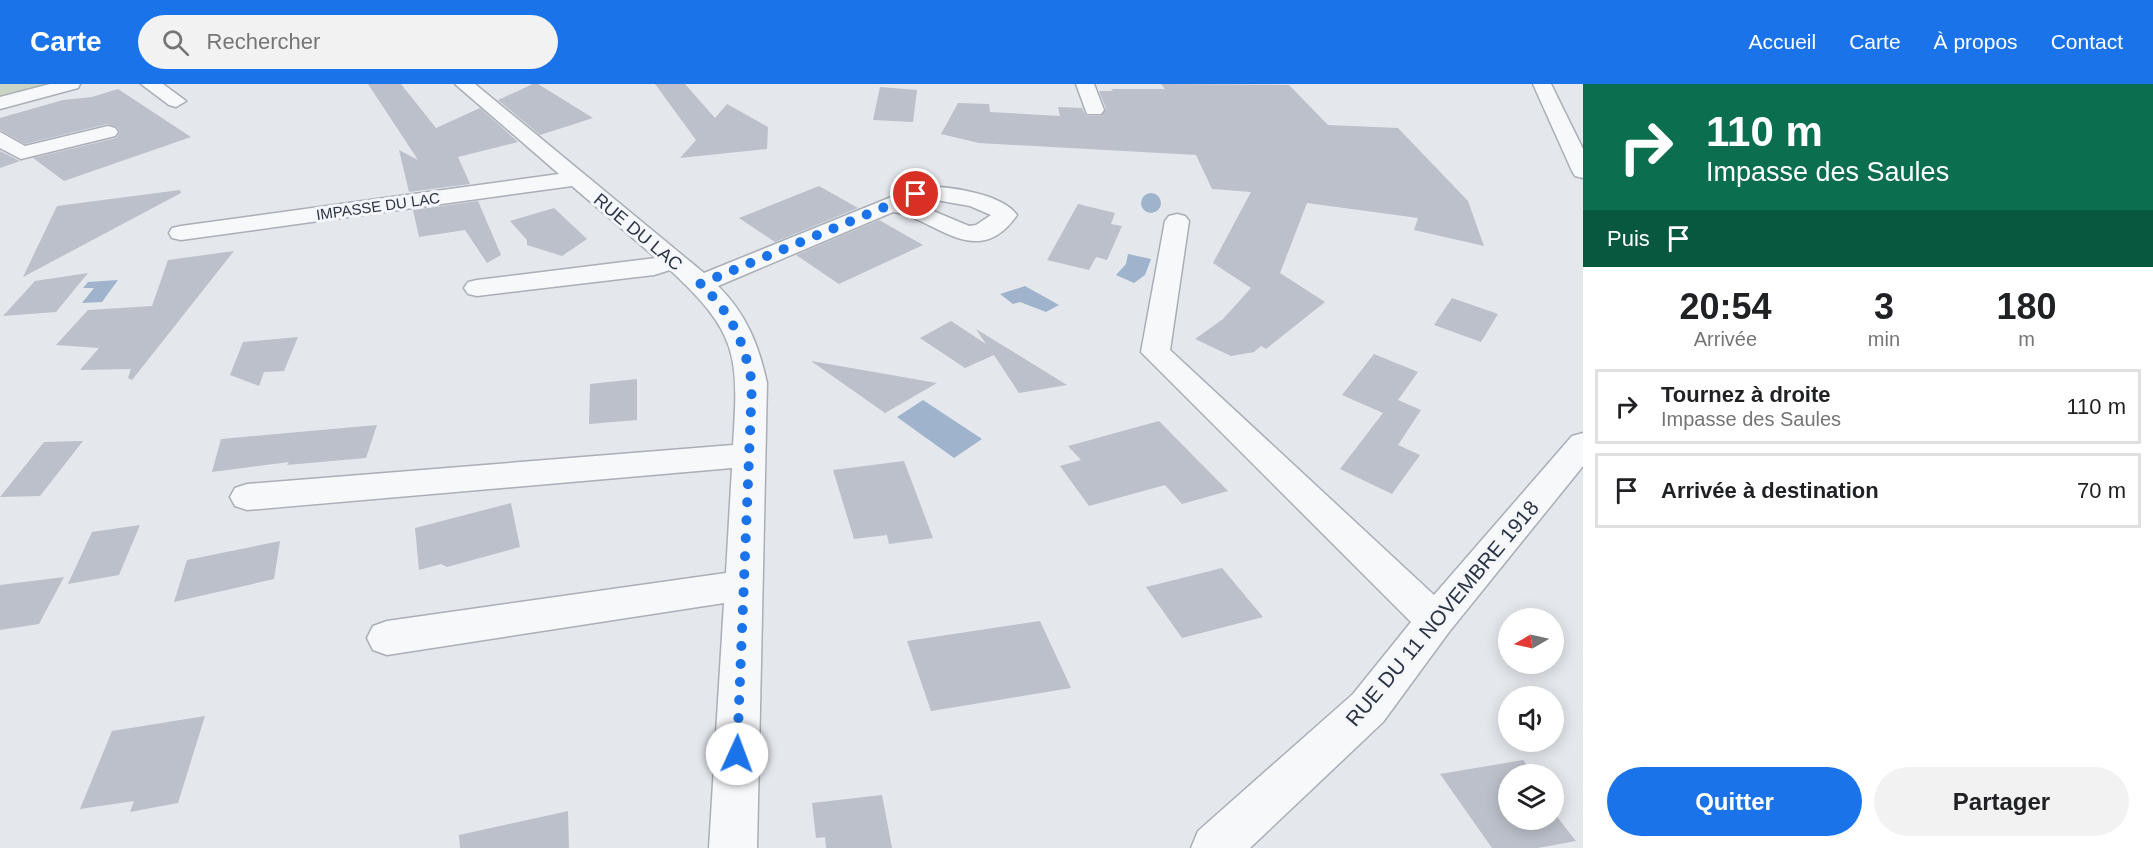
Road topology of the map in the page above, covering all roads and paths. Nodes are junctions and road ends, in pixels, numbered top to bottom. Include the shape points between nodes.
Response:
1 (70, 84) edge
2 (150, 84) edge
3 (464, 84) edge
4 (1085, 84) edge
5 (1542, 84) edge
6 (176, 101) dead end
7 (0, 103) edge
8 (1094, 110) dead end
9 (108, 132) dead end
10 (0, 138) edge
11 (1583, 170) edge
12 (574, 178) junction
13 (890, 205) dead end
14 (1177, 220) dead end
15 (181, 232) dead end
16 (674, 260) junction
17 (700, 284) junction
18 (477, 288) dead end
19 (1583, 444) edge
20 (750, 454) junction
21 (247, 497) dead end
22 (744, 585) junction
23 (1436, 621) junction
24 (387, 638) dead end
25 (733, 848) edge
26 (1215, 848) edge

1 - 7 street
2 - 6 street
3 - 12 street, RUE DU LAC
4 - 8 street
5 - 11 street
9 - 10 street via 21,153
12 - 15 street, IMPASSE DU LAC
12 - 16 street, RUE DU LAC
13 - 17 street
14 - 23 street via 1155,352
16 - 17 street, RUE DU LAC
16 - 18 street via 654,267
17 - 20 street, RUE DU LAC via 729,318 745,349 752,383
19 - 23 street, RUE DU 11 NOVEMBRE 1918
20 - 21 street
20 - 22 street, RUE DU LAC
22 - 24 street
22 - 25 street, RUE DU LAC
23 - 26 street, RUE DU 11 NOVEMBRE 1918 via 1368,708

